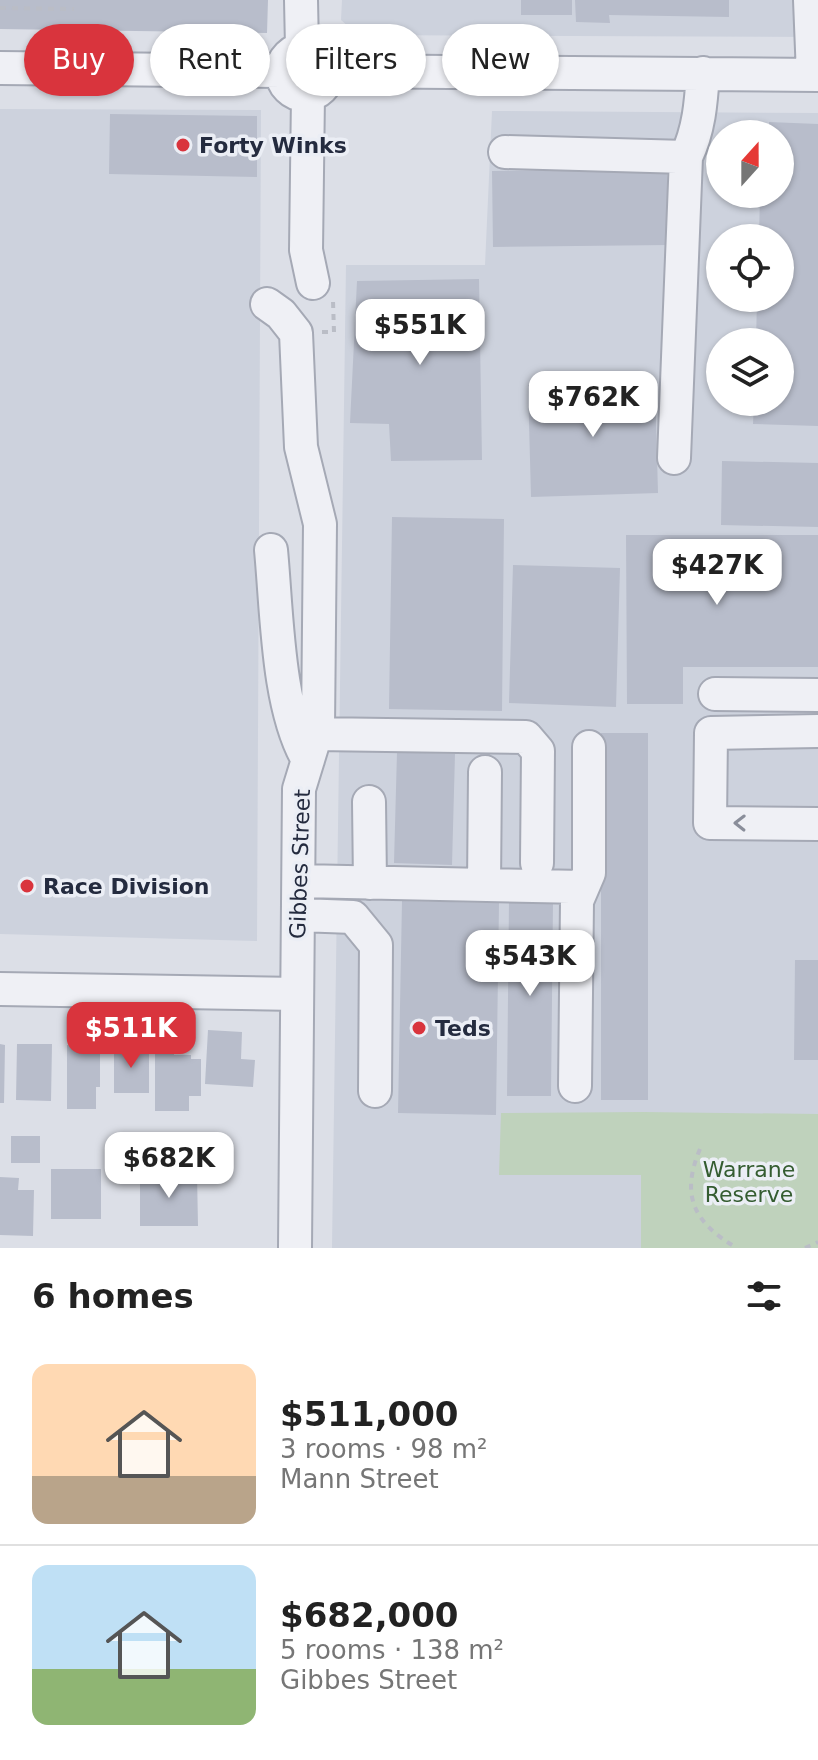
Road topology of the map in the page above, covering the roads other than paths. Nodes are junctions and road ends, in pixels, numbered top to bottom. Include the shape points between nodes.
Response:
1 (301, 0) edge
2 (810, 0) edge
3 (297, 24) edge
4 (286, 60) edge
5 (0, 68) edge
6 (703, 73) junction
7 (815, 75) edge
8 (426, 80) edge
9 (317, 96) edge
10 (505, 152) dead end
11 (686, 157) junction
12 (313, 283) road end
13 (267, 304) dead end
14 (674, 458) dead end
15 (271, 550) dead end
16 (715, 694) dead end
17 (818, 695) edge
18 (818, 731) edge
19 (312, 747) junction
20 (589, 747) dead end
21 (485, 772) dead end
22 (369, 802) dead end
23 (818, 824) edge
24 (537, 863) dead end
25 (300, 881) junction
26 (370, 883) junction
27 (484, 885) junction
28 (583, 887) junction
29 (299, 915) junction
30 (0, 989) edge
31 (297, 994) junction
32 (575, 1086) dead end
33 (375, 1091) dead end
34 (295, 1248) edge

1 - 3 street
2 - 7 street
4 - 5 street
6 - 7 street
6 - 8 street
6 - 11 street via 695,138
9 - 12 street via 306,250
10 - 11 street
11 - 14 street
13 - 19 street, Gibbes Street via 296,333 301,447 320,524
15 - 19 street via 282,667 296,740
16 - 17 street
23 -> 18 street via 710,823 711,733
19 - 24 street via 526,737 538,751
19 - 25 street, Gibbes Street via 299,789
20 - 28 street via 589,873
21 - 27 street
22 - 26 street
25 - 26 street
25 - 29 street, Gibbes Street
26 - 27 street
27 - 28 street
28 - 32 street via 577,901
29 - 31 street, Gibbes Street
29 - 33 street via 353,917 376,945
30 - 31 street
31 - 34 street, Gibbes Street

